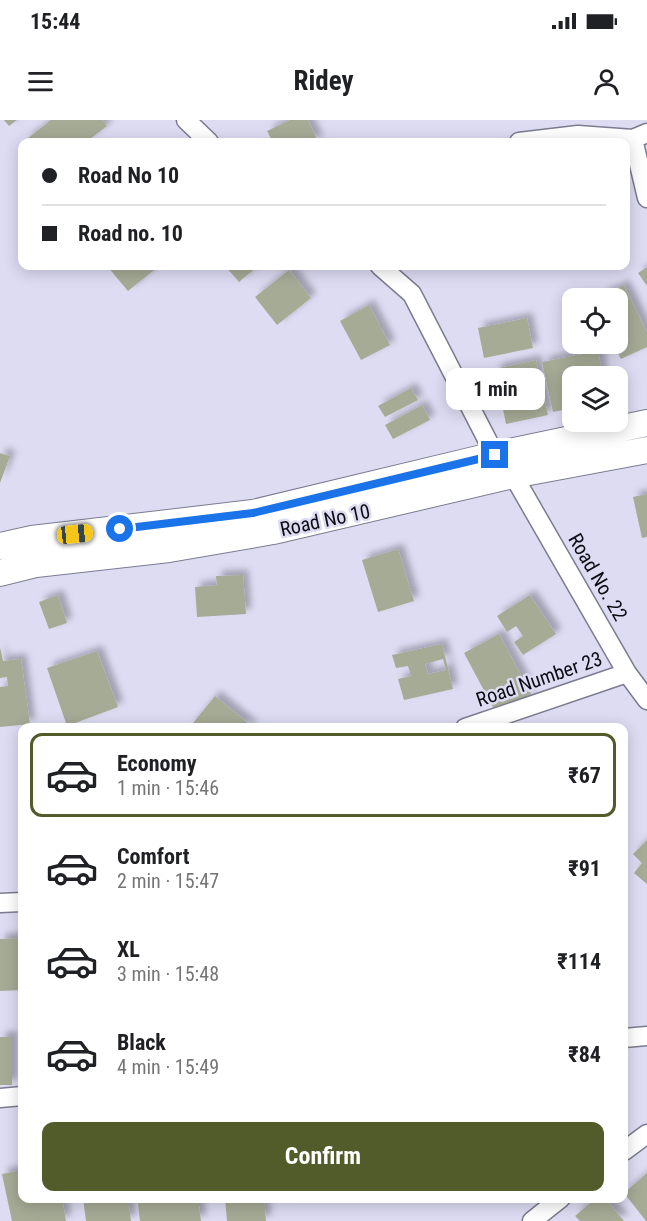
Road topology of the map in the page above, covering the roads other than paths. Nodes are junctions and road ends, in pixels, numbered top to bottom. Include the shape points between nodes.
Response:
1 (186, 120) edge
2 (640, 136) edge
3 (205, 138) edge
4 (553, 138) edge
5 (647, 198) edge
6 (385, 270) edge
7 (647, 423) edge
8 (647, 450) edge
9 (495, 455) junction
10 (513, 475) junction
11 (0, 546) edge
12 (0, 573) edge
13 (627, 673) junction
14 (647, 700) edge
15 (480, 723) edge
16 (18, 902) edge
17 (0, 903) edge
18 (647, 1036) edge
19 (628, 1038) edge
20 (18, 1096) edge
21 (0, 1098) edge
22 (647, 1134) edge
23 (628, 1148) edge
24 (554, 1203) edge
25 (531, 1221) edge

1 - 3 street
2 - 4 street
2 - 5 street
6 - 9 street via 412,294
7 - 9 main road, Road No 10
8 - 10 main road, Road No 10
9 - 11 main road, Road No 10 via 253,513
10 - 12 main road, Road No 10 via 273,531 169,549 36,564
10 - 13 street, Road No. 22
13 - 14 street, Road No. 22
13 - 15 street, Road Number 23
16 - 17 street
18 - 19 street
20 - 21 street
22 - 23 street
24 - 25 street

